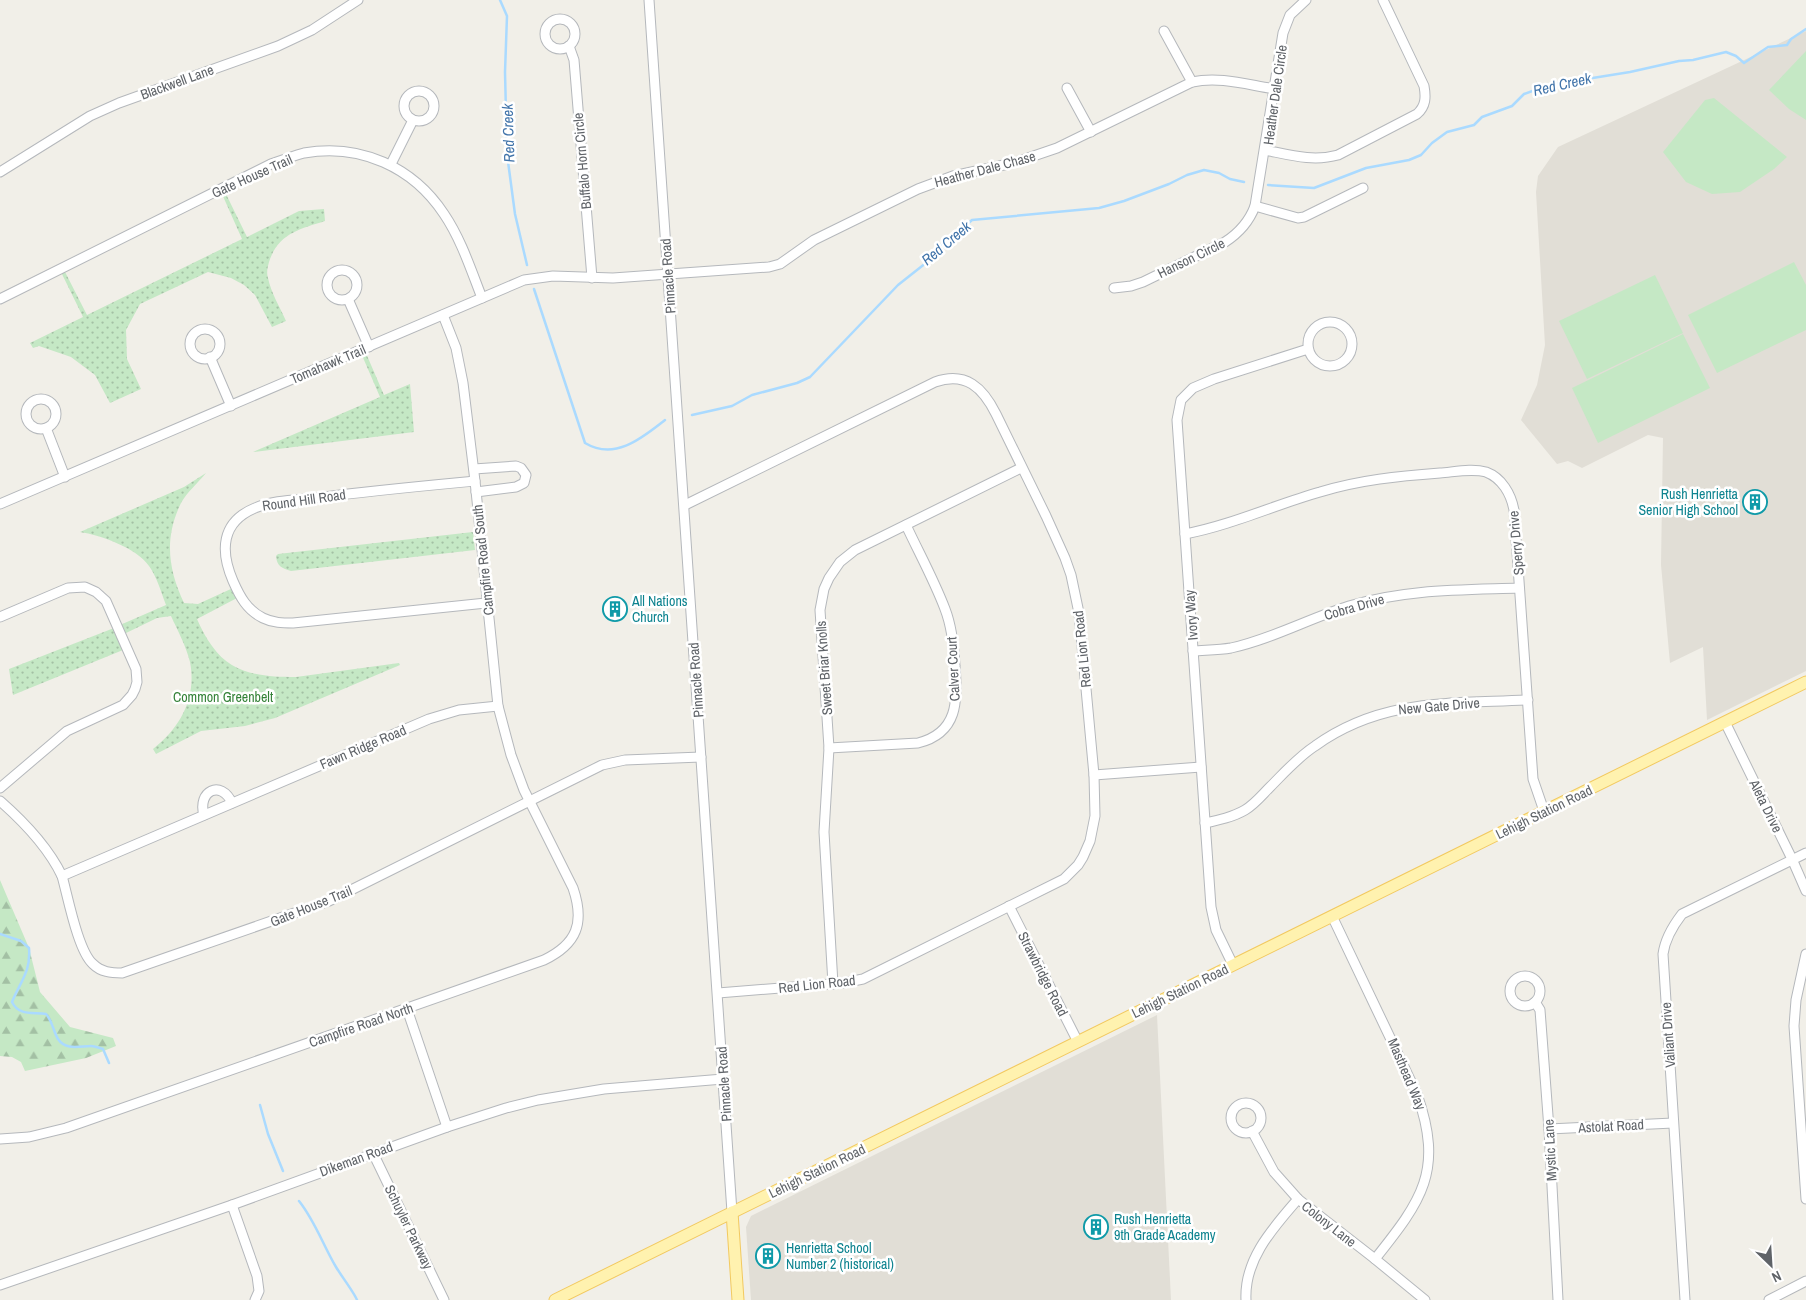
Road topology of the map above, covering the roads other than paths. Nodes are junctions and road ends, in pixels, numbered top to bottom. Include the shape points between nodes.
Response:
1 (358, 0) edge
2 (649, 0) edge
3 (1306, 0) edge
4 (1382, 0) edge
5 (1164, 32) dead end
6 (569, 46) dead end
7 (1192, 82) junction
8 (1067, 88) dead end
9 (1275, 89) junction
10 (413, 120) dead end
11 (1091, 132) junction
12 (1265, 150) junction
13 (391, 164) junction
14 (0, 172) edge
15 (1363, 188) dead end
16 (1255, 206) junction
17 (668, 274) junction
18 (592, 278) junction
19 (1114, 288) dead end
20 (482, 298) junction
21 (348, 299) dead end
22 (0, 300) edge
23 (443, 315) junction
24 (369, 347) junction
25 (1308, 349) junction
26 (210, 357) dead end
27 (231, 406) junction
28 (46, 428) dead end
29 (1022, 468) junction
30 (474, 469) junction
31 (65, 477) junction
32 (475, 480) junction
33 (476, 492) junction
34 (0, 504) edge
35 (685, 505) junction
36 (906, 525) junction
37 (1185, 534) junction
38 (1519, 588) junction
39 (486, 603) junction
40 (0, 617) edge
41 (1193, 651) junction
42 (1806, 682) edge
43 (1528, 700) junction
44 (498, 706) junction
45 (1725, 722) junction
46 (829, 748) junction
47 (701, 756) junction
48 (1201, 767) junction
49 (1094, 774) junction
50 (0, 788) edge
51 (0, 801) edge
52 (530, 802) junction
53 (232, 803) junction
54 (1544, 811) junction
55 (204, 815) junction
56 (1205, 823) junction
57 (1806, 853) edge
58 (1792, 859) junction
59 (62, 876) junction
60 (1806, 891) edge
61 (1009, 906) junction
62 (1332, 916) junction
63 (1806, 954) edge
64 (1233, 965) junction
65 (1804, 975) edge
66 (833, 984) junction
67 (718, 993) junction
68 (1535, 1002) dead end
69 (407, 1009) junction
70 (1078, 1042) junction
71 (723, 1079) junction
72 (1673, 1123) junction
73 (447, 1127) junction
74 (1548, 1129) junction
75 (1252, 1131) dead end
76 (0, 1139) edge
77 (373, 1153) junction
78 (1298, 1199) junction
79 (1806, 1199) edge
80 (232, 1205) junction
81 (732, 1212) junction
82 (1375, 1259) junction
83 (1806, 1281) edge
84 (0, 1285) edge
85 (255, 1300) edge
86 (444, 1300) edge
87 (556, 1300) edge
88 (738, 1300) edge
89 (1246, 1300) edge
90 (1425, 1300) edge
91 (1558, 1300) edge
92 (1685, 1300) edge
93 (1769, 1300) edge

1 - 14 street, Blackwell Lane via 312,30 278,46 90,116
2 - 17 street, Pinnacle Road
3 - 9 street, Heather Dale Circle via 1286,22
4 - 12 street, Heather Dale Circle via 1424,86 1426,99 1422,110 1338,155 1307,158
5 - 7 street
6 - 18 street, Buffalo Horn Circle via 574,60
7 - 9 street, Heather Dale Chase via 1219,79
7 - 11 street, Heather Dale Chase
8 - 11 street
9 - 12 street, Heather Dale Circle
10 - 13 street
11 - 17 street, Heather Dale Chase via 1031,158 930,183 814,240 780,264 742,270
12 - 16 street, Hanson Circle
13 - 20 street, Gate House Trail via 419,184 444,215
13 - 22 street, Gate House Trail via 337,152 319,151 288,158
15 - 16 street via 1304,217
16 - 19 street, Hanson Circle via 1247,223 1232,238 1143,282
17 - 18 street, Tomahawk Trail
17 - 35 street, Pinnacle Road
18 - 20 street, Tomahawk Trail via 532,278
20 - 23 street, Tomahawk Trail
21 - 24 street
23 - 24 street, Tomahawk Trail
23 - 30 street, Campfire Road South via 460,364
24 - 27 street, Tomahawk Trail
25 - 25 street via 1316,361 1338,365 1349,356 1353,341 1347,328 1326,321 1314,328
25 - 37 street, Ivory Way via 1203,383 1181,400 1177,420
26 - 27 street
27 - 31 street, Tomahawk Trail
28 - 31 street
29 - 35 street, Red Lion Road via 985,395 971,383 949,378
29 - 36 street, Sweet Briar Knolls
29 - 49 street, Red Lion Road via 1056,537 1076,594
30 - 32 street, Campfire Road South
30 - 33 street via 516,466 526,476 524,483 516,487
31 - 34 street, Tomahawk Trail
32 - 33 street, Campfire Road South
32 - 39 street, Round Hill Road via 262,505 233,524 224,543 224,553 245,605 271,621 293,623
33 - 39 street, Campfire Road South
35 - 47 street, Pinnacle Road
36 - 46 street, Sweet Briar Knolls via 847,556 824,588 820,621
36 - 46 street, Calver Court via 950,624 957,688 954,712 943,730 927,741
37 - 38 street, Sperry Drive via 1237,521 1344,485 1413,475 1479,471 1498,479 1510,495
37 - 41 street, Ivory Way
38 - 41 street, Cobra Drive via 1440,590 1383,597 1248,643 1219,650
38 - 43 street, Sperry Drive
39 - 44 street, Campfire Road South
40 - 50 street via 68,588 90,589 102,596 109,606 137,675 132,696 123,706 67,731
41 - 48 street, Ivory Way
42 - 45 main road, Lehigh Station Road
43 - 54 street, Sperry Drive via 1533,779
43 - 56 street, New Gate Drive via 1414,706 1352,724 1315,746 1244,810
44 - 52 street, Campfire Road South via 511,756
44 - 53 street, Fawn Ridge Road via 459,710 429,719
45 - 54 main road, Lehigh Station Road
45 - 58 street, Aleta Drive
46 - 66 street, Sweet Briar Knolls via 824,832
47 - 52 street, Gate House Trail via 614,762
47 - 67 street, Pinnacle Road
48 - 49 street
48 - 56 street, Ivory Way
49 - 61 street, Red Lion Road via 1095,816 1090,841 1078,865 1064,879
51 - 59 street, Gate House Trail via 34,835
52 - 59 street, Gate House Trail via 329,901 122,973 104,971 86,956
52 - 69 street, Campfire Road North via 578,901 579,922 572,938 557,954 544,960
53 - 55 street, Fawn Ridge Road
53 - 55 street via 225,792 210,792 202,803
54 - 62 main road, Lehigh Station Road
55 - 59 street, Fawn Ridge Road
56 - 64 street, Ivory Way via 1212,916
57 - 58 street, Valiant Drive
58 - 60 street, Aleta Drive
58 - 72 street, Valiant Drive via 1687,911 1668,934 1663,954
61 - 66 street, Red Lion Road via 871,975 853,982
61 - 70 street, Strawbridge Road
62 - 64 main road, Lehigh Station Road
62 - 82 street, Masthead Way via 1414,1087 1428,1132 1429,1151 1423,1186 1416,1203
63 - 65 street
64 - 70 main road, Lehigh Station Road
65 - 79 street via 1796,1000 1794,1026
66 - 67 street, Red Lion Road
67 - 71 street, Pinnacle Road
68 - 74 street, Mystic Lane via 1540,1010
69 - 73 street
69 - 76 street, Campfire Road North via 66,1128 29,1137
70 - 81 main road, Lehigh Station Road
71 - 73 street, Dikeman Road via 570,1094 506,1108
71 - 81 street, Pinnacle Road
72 - 74 street, Astolat Road
72 - 92 street, Valiant Drive
73 - 77 street, Dikeman Road
74 - 91 street, Mystic Lane
75 - 78 street, Colony Lane via 1274,1172
77 - 80 street, Dikeman Road
77 - 86 street, Schuyler Parkway
78 - 82 street, Colony Lane
78 - 89 street via 1259,1249 1249,1277
80 - 84 street, Dikeman Road
80 - 85 street via 257,1276 259,1291
81 - 87 main road, Lehigh Station Road
81 - 88 main road, Pinnacle Road
82 - 90 street, Colony Lane
83 - 93 street

